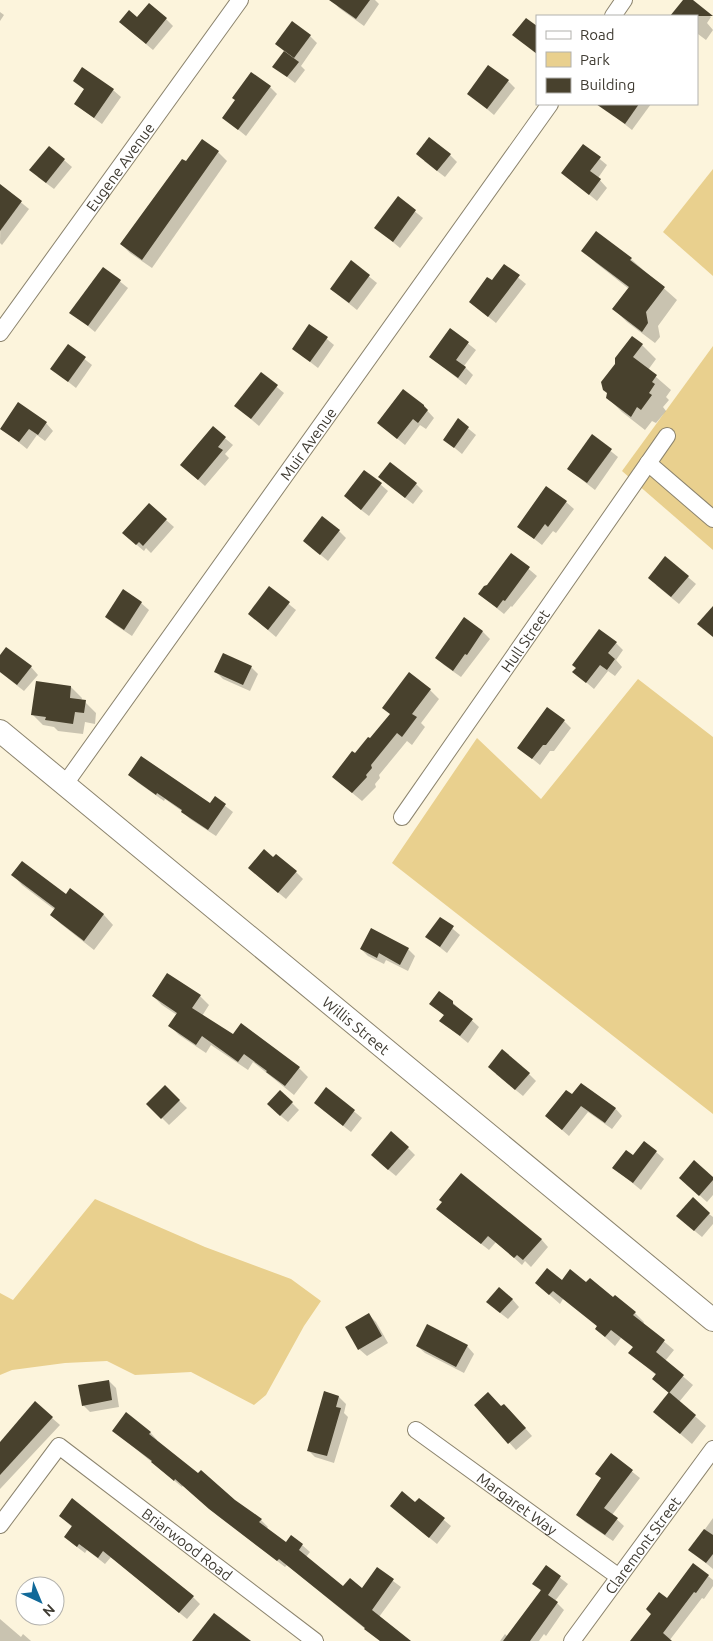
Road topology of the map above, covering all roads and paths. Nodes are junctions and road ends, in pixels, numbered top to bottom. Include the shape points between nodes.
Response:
1 (240, 0) edge
2 (624, 0) edge
3 (614, 15) edge
4 (549, 105) edge
5 (0, 333) edge
6 (667, 436) dead end
7 (648, 464) junction
8 (713, 519) edge
9 (0, 731) edge
10 (65, 784) junction
11 (402, 817) dead end
12 (713, 1320) edge
13 (416, 1430) dead end
14 (713, 1449) edge
15 (0, 1525) edge
16 (619, 1577) junction
17 (316, 1641) edge
18 (572, 1641) edge

1 - 5 street, Eugene Avenue
2 - 3 street
4 - 10 street, Muir Avenue
6 - 7 street, Hull Street
7 - 8 street
7 - 11 street, Hull Street
9 - 10 main road, Willis Street
10 - 12 main road, Willis Street
13 - 16 street, Margaret Way
14 - 16 street, Claremont Street
15 - 17 street, Briarwood Road via 59,1446
16 - 18 street, Claremont Street

